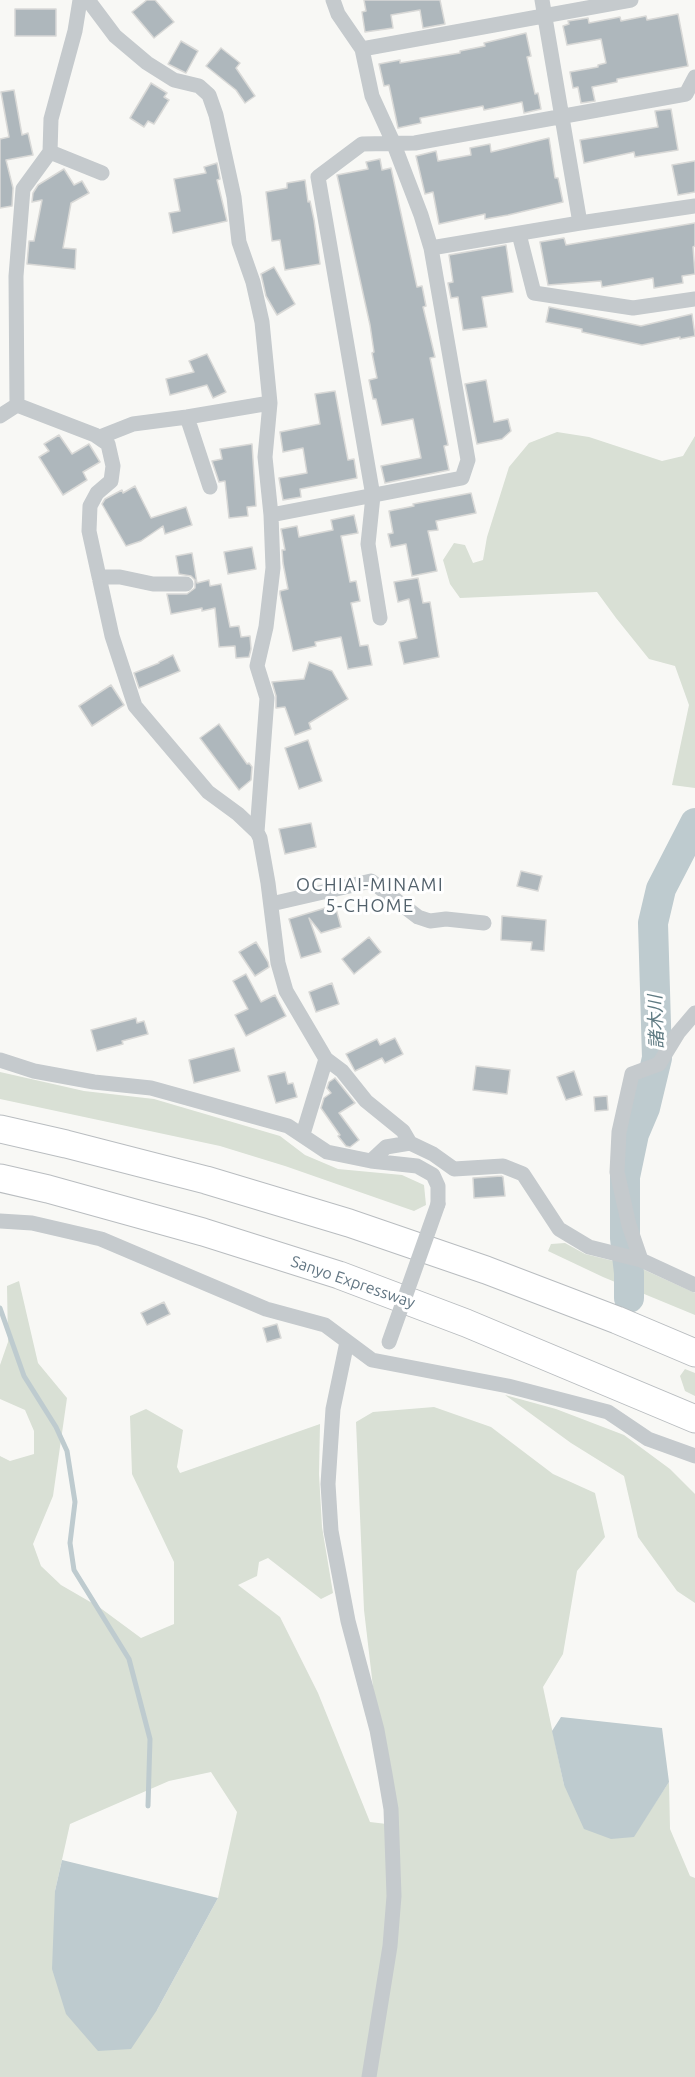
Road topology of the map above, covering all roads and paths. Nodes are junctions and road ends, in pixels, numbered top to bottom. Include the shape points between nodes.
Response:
1 (80, 0) edge
2 (88, 0) edge
3 (333, 0) edge
4 (631, 0) edge
5 (544, 7) edge
6 (362, 49) junction
7 (695, 77) edge
8 (563, 117) junction
9 (393, 142) junction
10 (50, 152) junction
11 (102, 173) dead end
12 (695, 206) edge
13 (580, 223) junction
14 (519, 234) junction
15 (431, 248) junction
16 (695, 299) edge
17 (270, 403) junction
18 (17, 405) junction
19 (0, 416) edge
20 (188, 417) junction
21 (100, 437) junction
22 (210, 487) dead end
23 (373, 496) junction
24 (271, 515) junction
25 (99, 577) junction
26 (186, 584) dead end
27 (380, 618) dead end
28 (257, 832) junction
29 (271, 904) junction
30 (484, 923) dead end
31 (695, 1013) edge
32 (326, 1059) junction
33 (0, 1060) edge
34 (0, 1130) edge
35 (303, 1134) junction
36 (410, 1143) junction
37 (371, 1161) junction
38 (0, 1178) edge
39 (0, 1221) edge
40 (641, 1260) junction
41 (695, 1285) edge
42 (346, 1342) junction
43 (695, 1353) edge
44 (372, 1360) junction
45 (695, 1419) edge
46 (695, 1456) edge
47 (369, 2077) edge

1 - 10 street via 51,119
2 - 17 street via 115,36 147,63 209,95 234,197 239,242 262,322
3 - 6 street
4 - 5 street
5 - 6 street
5 - 8 street
6 - 9 street via 372,96
7 - 8 street via 686,94
8 - 9 street via 415,143
8 - 13 street
9 - 15 street
9 - 23 street via 362,144 318,177
10 - 11 street
10 - 18 street via 23,189 16,276
12 - 13 street
13 - 14 street
14 - 15 street
14 - 16 street via 534,293 633,308
15 - 23 street via 468,460 462,478
17 - 20 street
17 - 24 street via 266,457
18 - 19 street
18 - 21 street
20 - 21 street via 133,424
20 - 22 street
21 - 25 street via 108,444 113,466 111,481 97,493 90,506 89,531
23 - 24 street
23 - 27 street via 368,544
24 - 28 street via 273,568 257,666 267,698
25 - 26 street
25 - 28 street via 112,636 135,706 208,792
28 - 29 street
29 - 30 street via 371,881 418,917
29 - 32 street via 278,963 286,991
31 - 40 street via 659,1064 632,1074 619,1132 617,1172
32 - 35 street
32 - 36 street via 342,1071 366,1101 403,1131
33 - 35 street via 34,1071 152,1088 288,1126
34 - 43 highway via 206,1180 349,1223 497,1274
35 - 37 street via 327,1152
36 - 37 street via 386,1147
36 - 40 street via 454,1169 503,1166 524,1174 559,1230 589,1246
37 - 44 street, bridge via 417,1166 433,1175 438,1186 438,1204 390,1342
38 - 45 highway, Sanyo Expressway via 203,1232 339,1275
39 - 42 street via 32,1223 101,1239 266,1309 325,1326
40 - 41 street
42 - 44 street
42 - 47 street via 333,1409 328,1484 330,1531 385,1774 391,1809 394,1896
44 - 46 street via 508,1386 608,1412 648,1439

